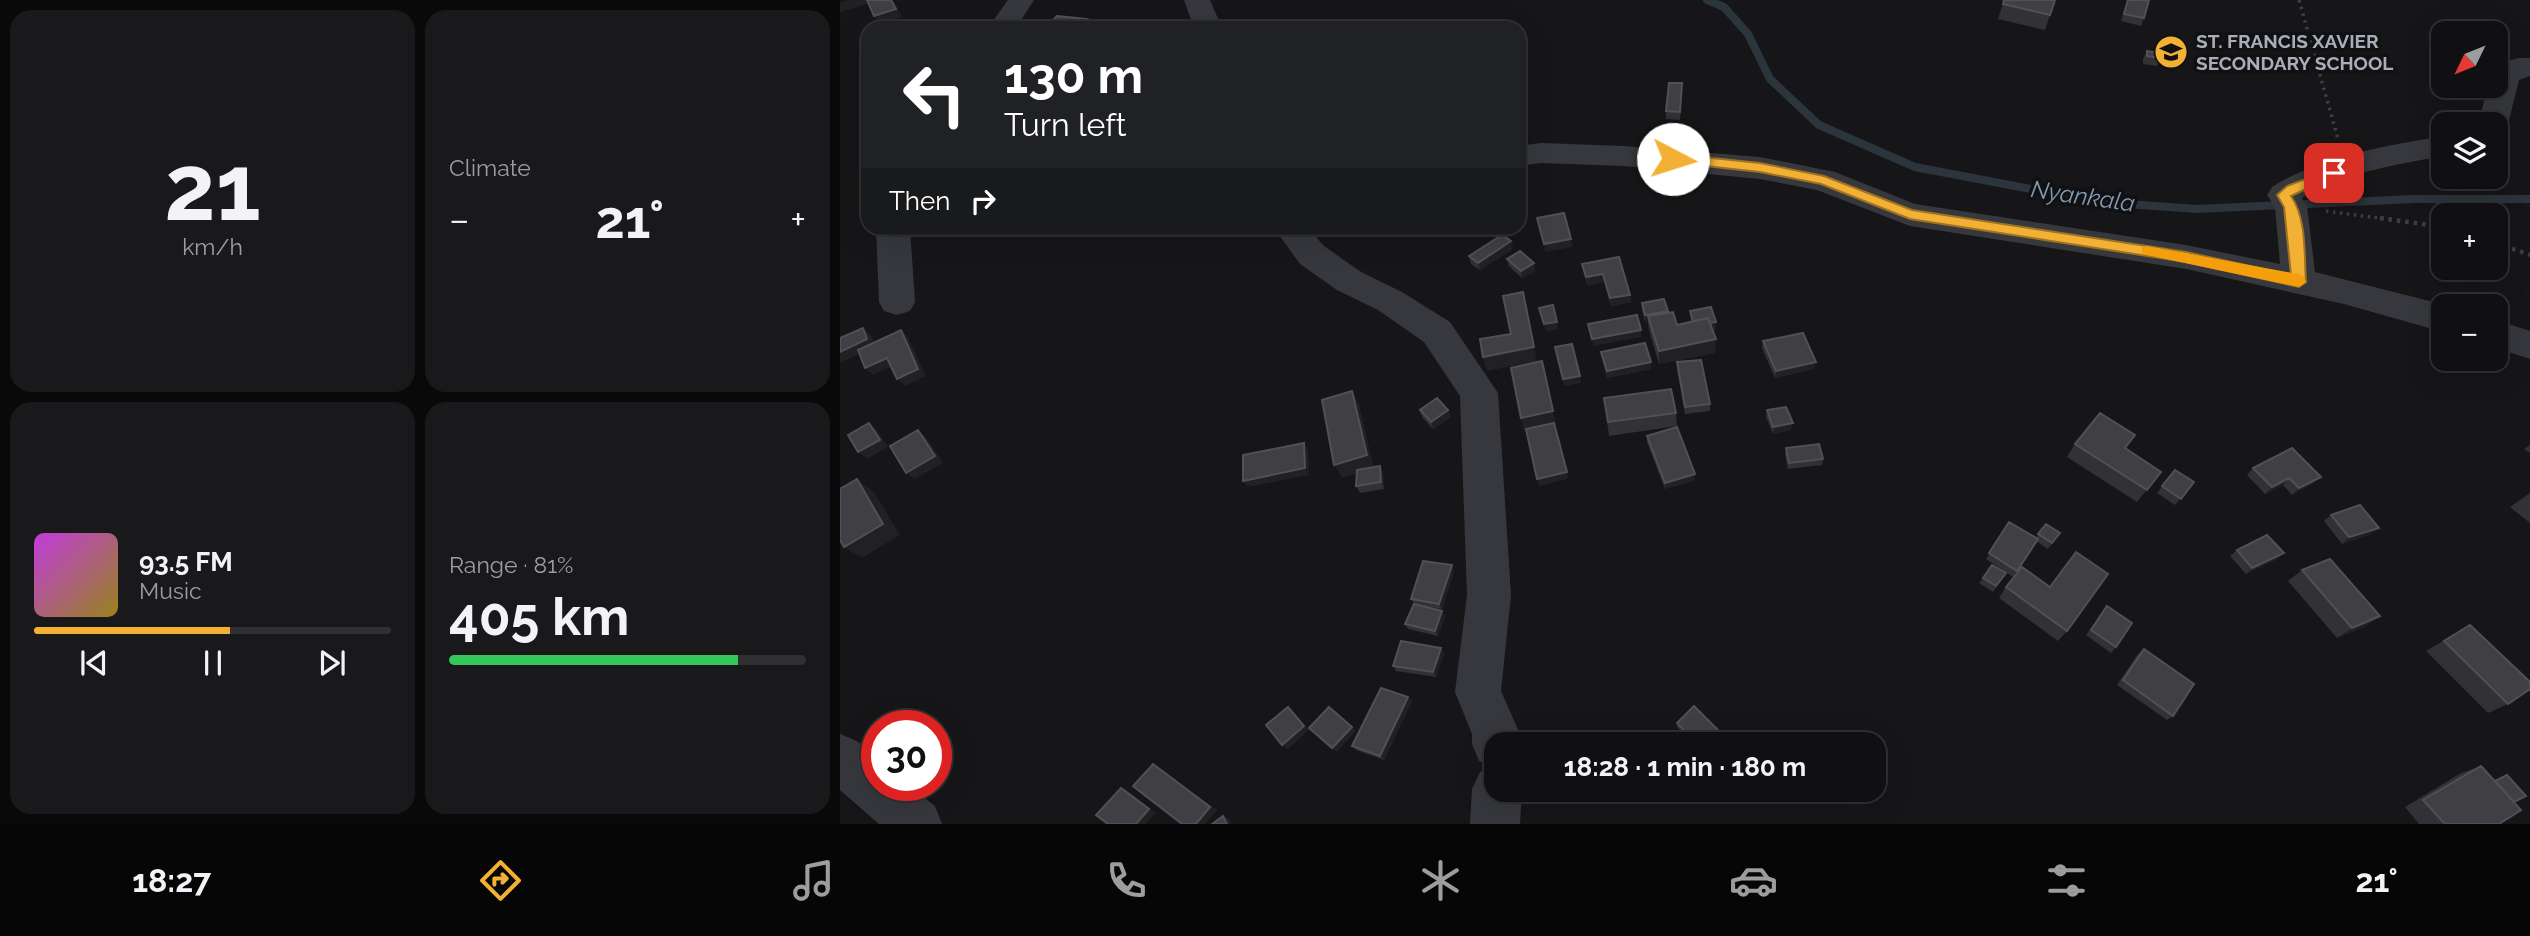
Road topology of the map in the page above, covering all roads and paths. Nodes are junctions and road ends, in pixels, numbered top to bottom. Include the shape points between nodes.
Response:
1 (1021, 0) edge
2 (1198, 0) edge
3 (2299, 0) edge
4 (1007, 21) edge
5 (1206, 21) edge
6 (2530, 67) edge
7 (2496, 112) edge
8 (2431, 148) edge
9 (1526, 155) edge
10 (2355, 166) junction
11 (2291, 206) junction
12 (2431, 225) edge
13 (893, 235) edge
14 (1296, 235) edge
15 (2508, 247) edge
16 (2530, 255) edge
17 (2299, 282) junction
18 (897, 302) dead end
19 (2431, 315) edge
20 (2508, 338) edge
21 (2530, 345) edge
22 (1495, 732) edge
23 (840, 758) edge
24 (1496, 802) edge
25 (917, 824) edge
26 (1495, 824) edge

1 - 4 street
2 - 5 street
3 - 10 path via 2339,145
6 - 7 street via 2518,67 2505,76
8 - 10 street
9 - 17 street via 1624,156 1760,168 1824,180 1910,215 2186,257
10 - 11 street via 2292,189 2283,195
11 - 12 path
11 - 17 street
13 - 18 street
14 - 22 street via 1312,255 1349,281 1437,332 1479,393 1489,595 1478,692
15 - 16 path
17 - 19 street
20 - 21 street
23 - 25 street
24 - 26 street

